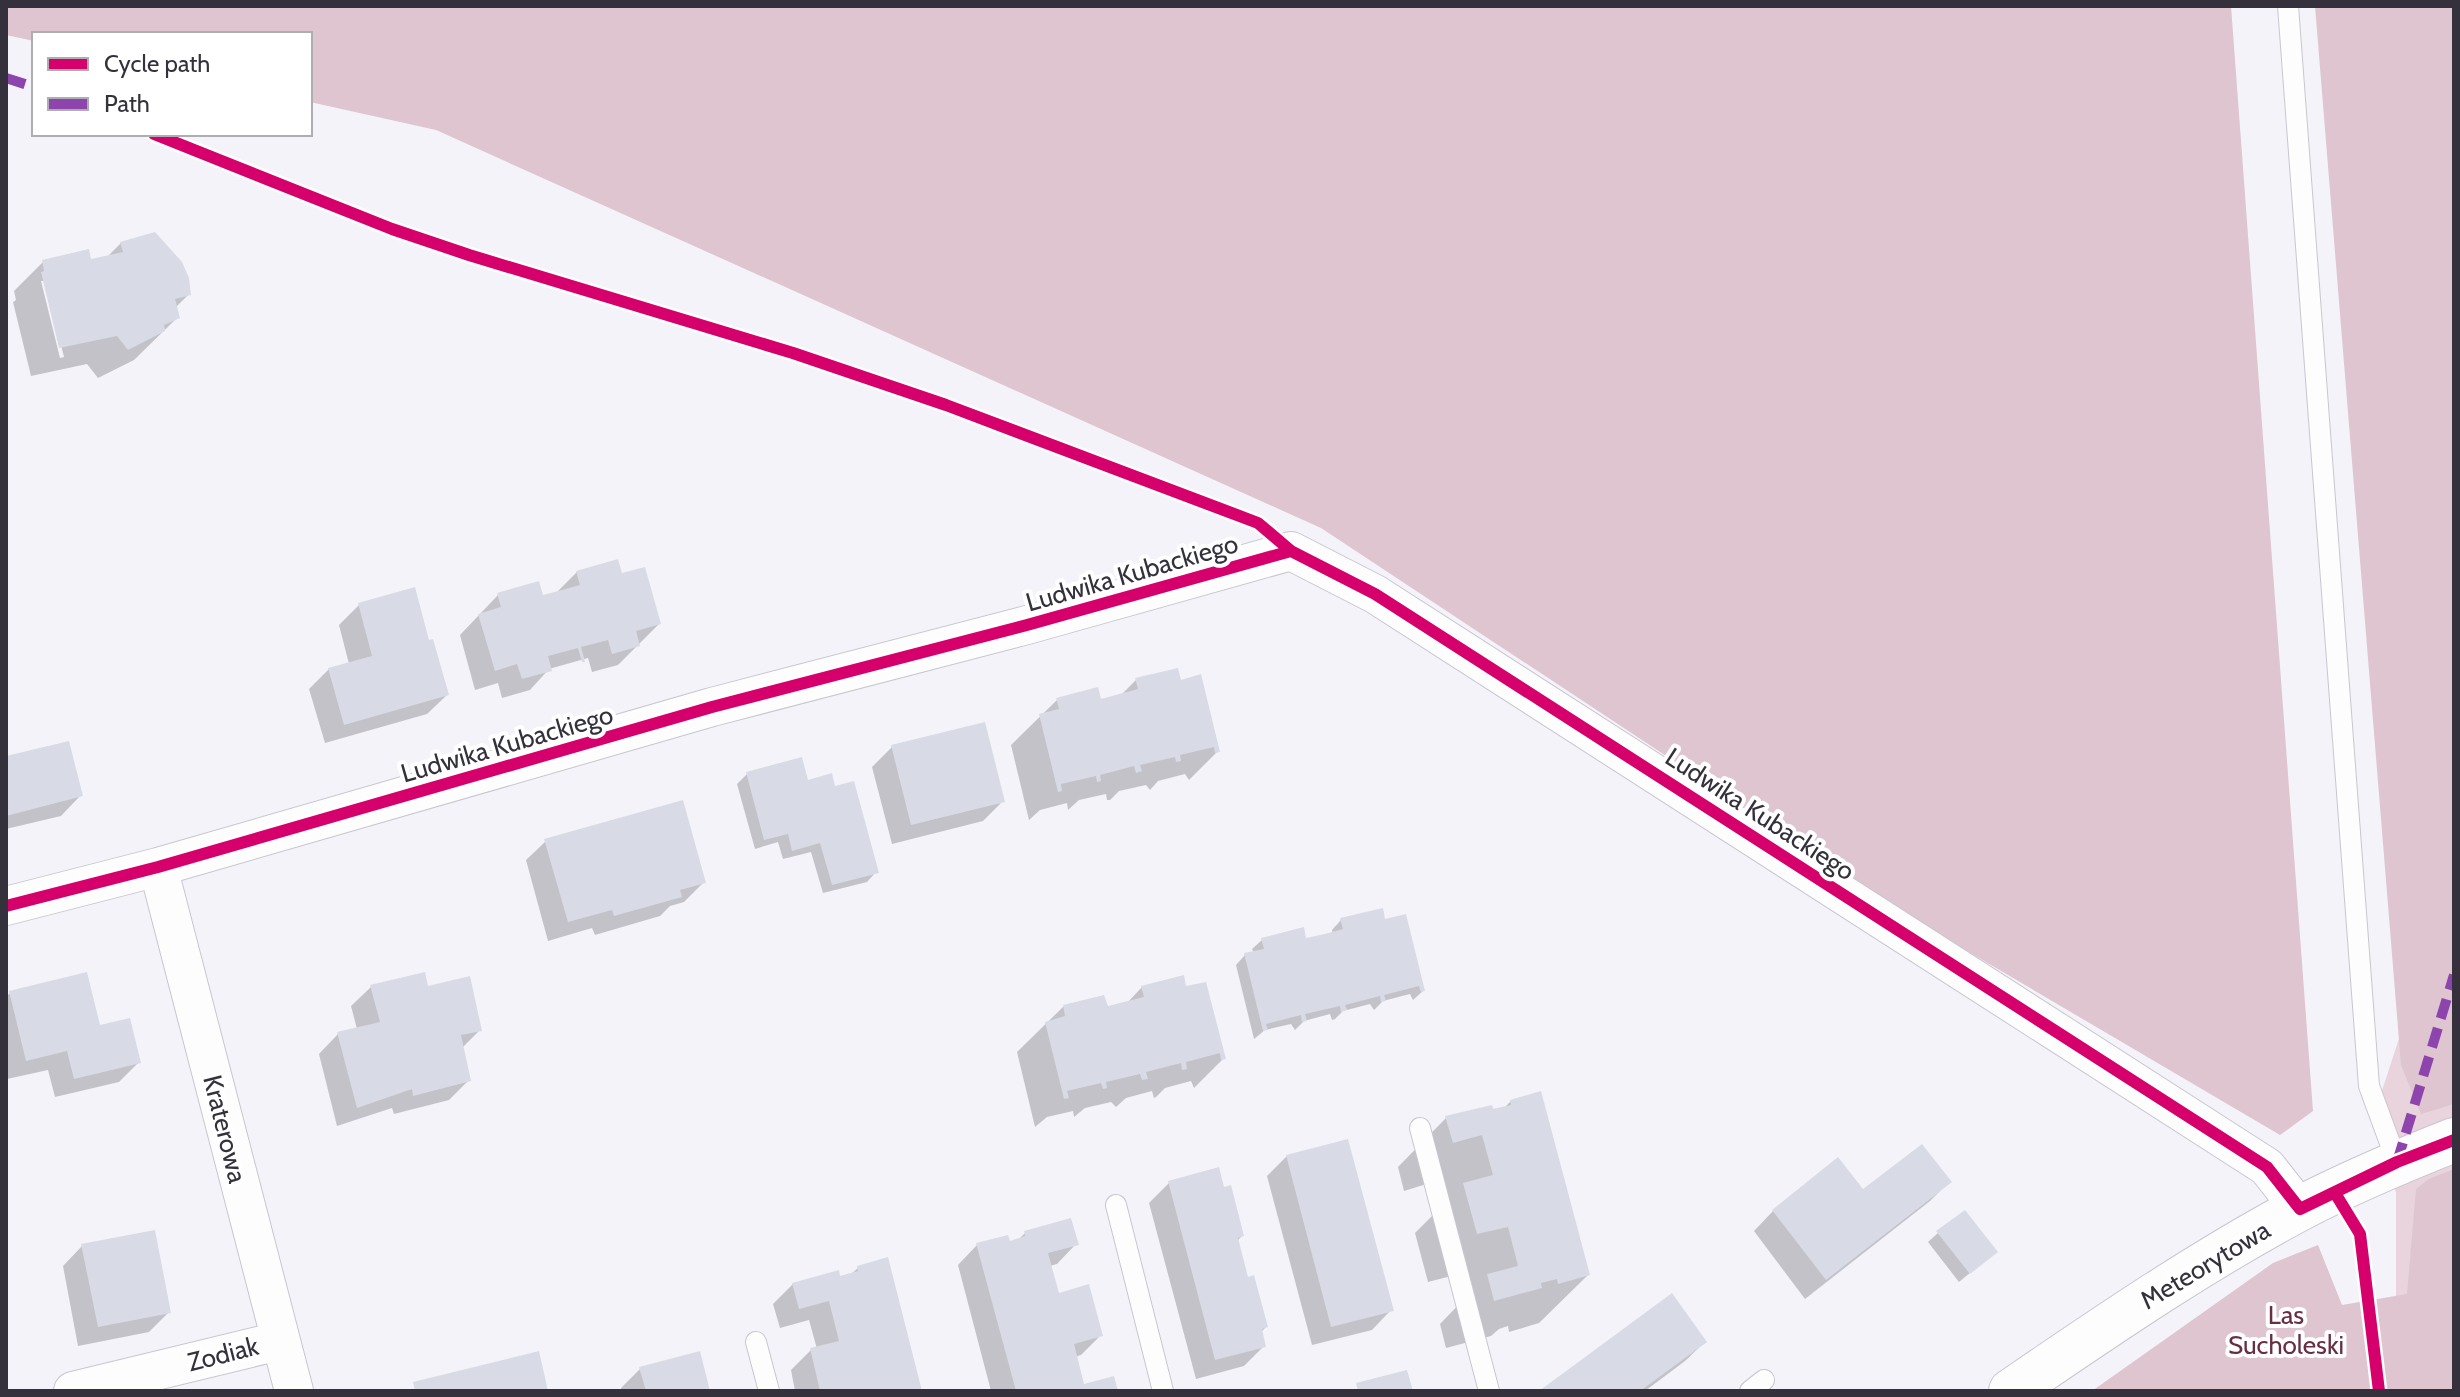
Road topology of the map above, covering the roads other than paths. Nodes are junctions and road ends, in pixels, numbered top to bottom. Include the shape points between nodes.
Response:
1 (2288, 6) edge
2 (158, 867) junction
3 (6, 906) edge
4 (1420, 1128) dead end
5 (2454, 1140) edge
6 (2397, 1162) junction
7 (1116, 1205) dead end
8 (2300, 1209) junction
9 (279, 1341) junction
10 (756, 1342) dead end
11 (73, 1391) edge
12 (294, 1391) edge
13 (769, 1391) edge
14 (1163, 1391) edge
15 (1489, 1391) edge
16 (2011, 1391) edge

1 - 6 lane via 2369,1086
2 - 3 street, Ludwika Kubackiego
2 - 8 street, Ludwika Kubackiego via 698,711 1291,551 1375,594 2267,1167
2 - 9 street, Kraterowa
4 - 15 lane
5 - 6 street, Meteorytowa
6 - 8 street, Meteorytowa
7 - 14 lane
8 - 16 street, Meteorytowa via 2132,1309
9 - 11 street, Zodiak
9 - 12 street, Kraterowa
10 - 13 lane

